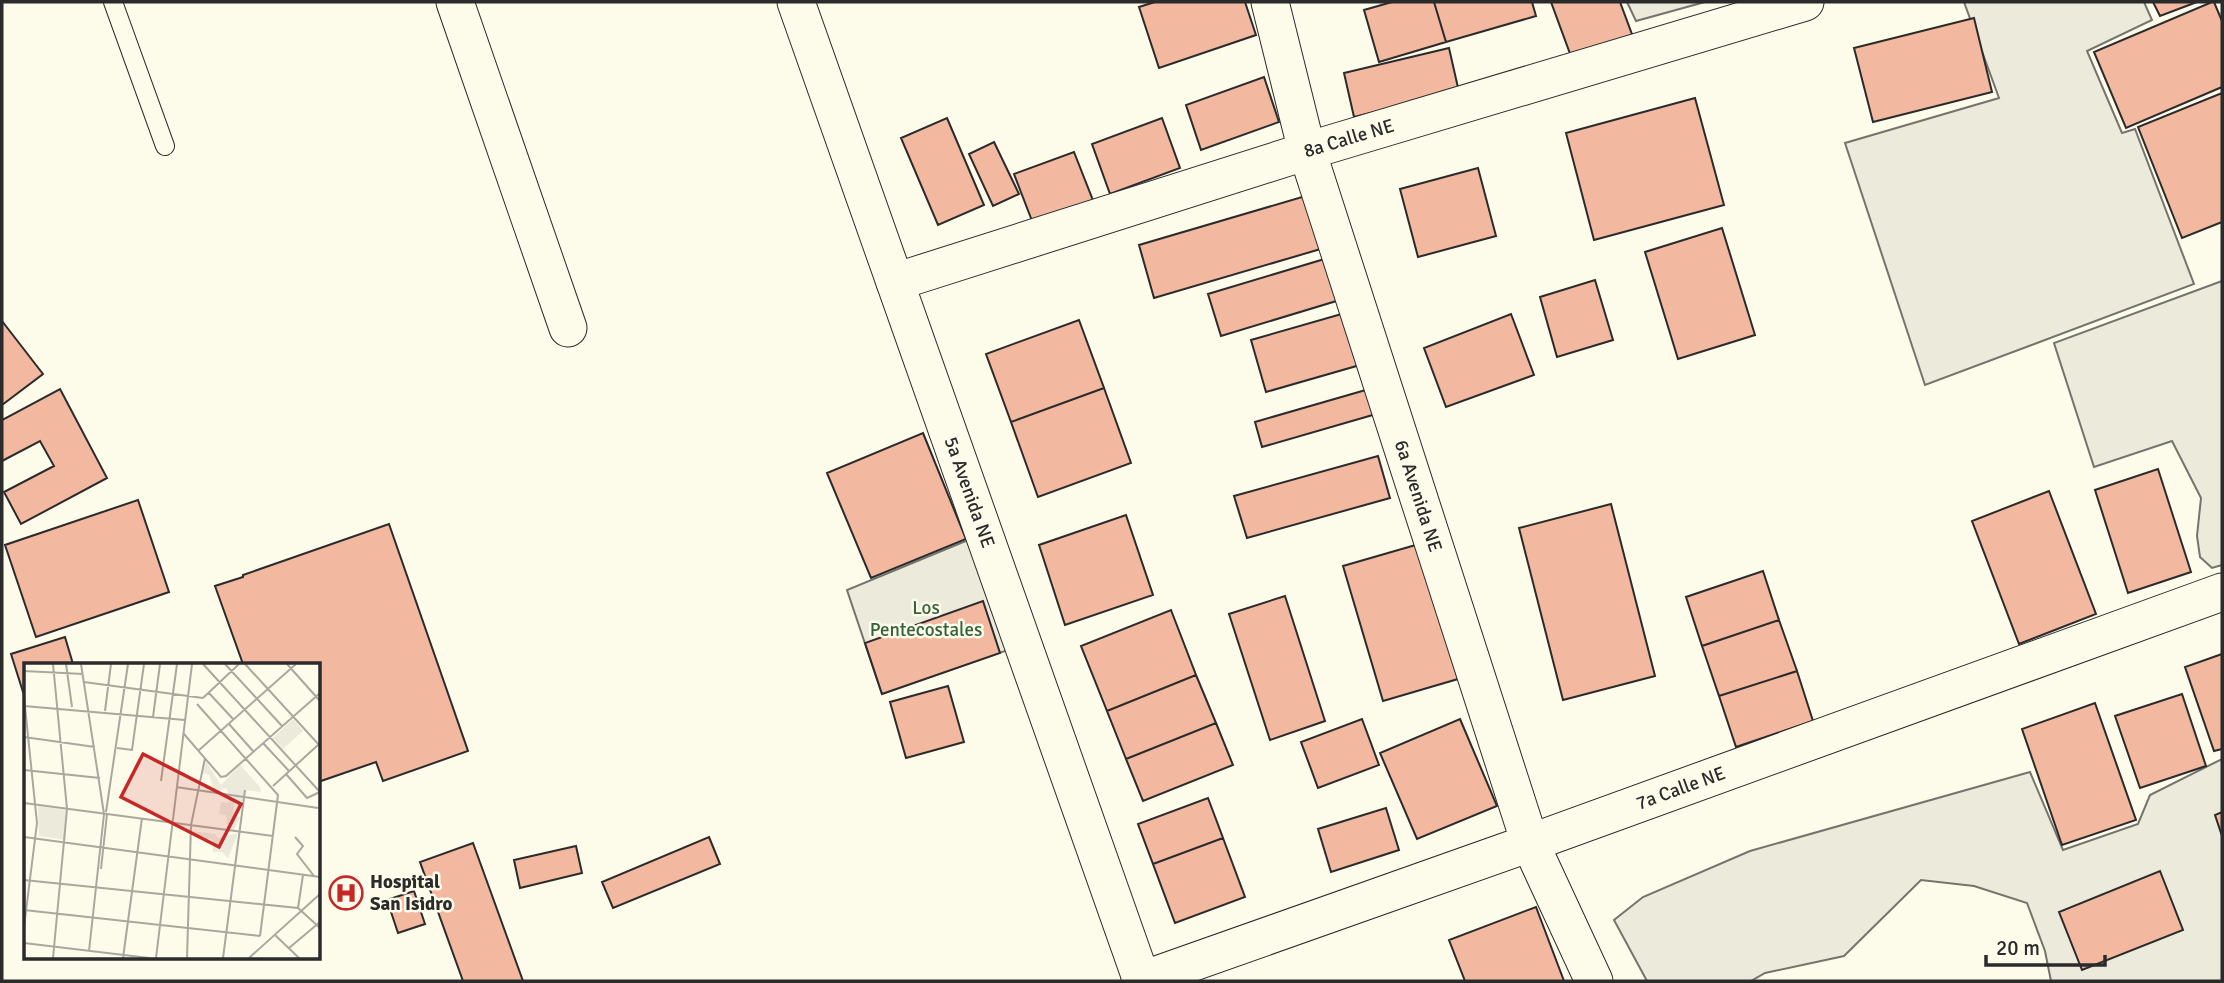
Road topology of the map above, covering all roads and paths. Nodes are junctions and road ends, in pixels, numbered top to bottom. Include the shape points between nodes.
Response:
1 (113, 2) edge
2 (455, 2) edge
3 (796, 2) edge
4 (1270, 2) edge
5 (1805, 2) edge
6 (165, 146) dead end
7 (1307, 151) junction
8 (895, 282) junction
9 (568, 328) dead end
10 (2222, 592) edge
11 (1530, 843) junction
12 (1141, 981) edge
13 (1594, 981) edge

1 - 6 lane
2 - 9 street
3 - 8 street, 5a Avenida NE
4 - 7 street, 6a Avenida NE
5 - 7 street, 8a Calle NE
7 - 8 street, 8a Calle NE
7 - 11 street, 6a Avenida NE
8 - 12 street, 5a Avenida NE
10 - 11 street, 7a Calle NE
11 - 12 street, 7a Calle NE
11 - 13 street, 6a Avenida NE

